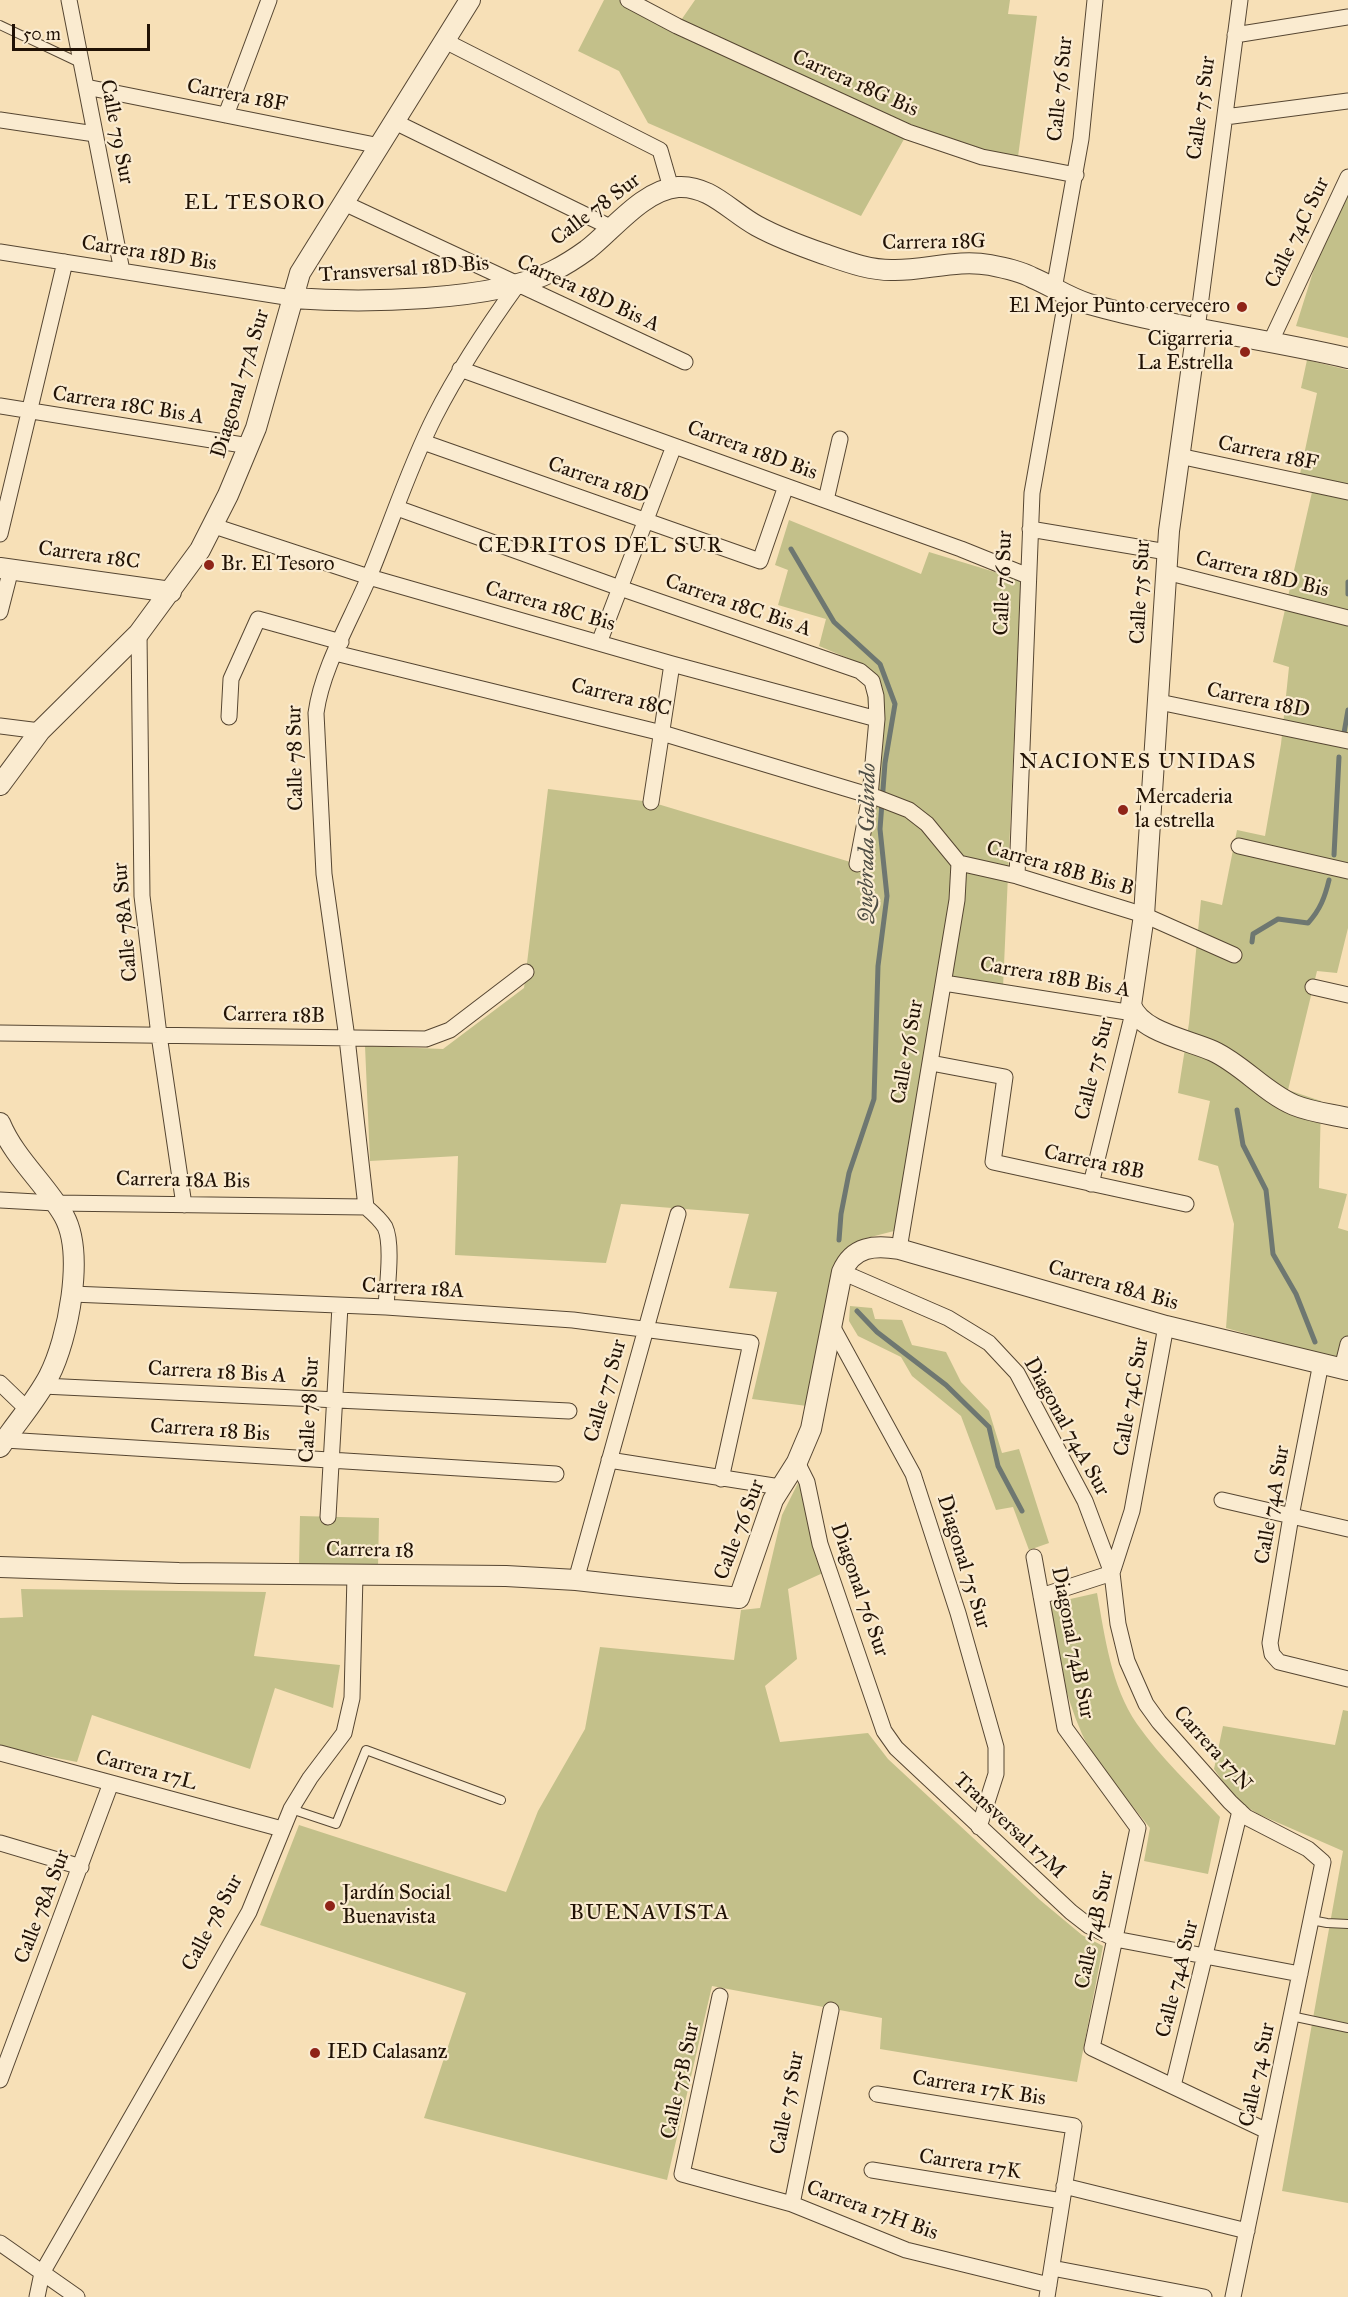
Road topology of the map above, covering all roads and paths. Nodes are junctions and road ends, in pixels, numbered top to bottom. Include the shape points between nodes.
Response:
1 (69, 0) edge
2 (268, 0) edge
3 (470, 0) edge
4 (628, 0) edge
5 (1095, 0) edge
6 (1240, 0) edge
7 (1348, 18) edge
8 (0, 25) edge
9 (1235, 35) junction
10 (444, 41) junction
11 (82, 64) junction
12 (86, 87) junction
13 (1348, 101) edge
14 (226, 115) junction
15 (1225, 117) junction
16 (0, 120) edge
17 (395, 122) junction
18 (95, 134) junction
19 (380, 146) junction
20 (1076, 175) junction
21 (1348, 177) edge
22 (671, 188) junction
23 (344, 203) junction
24 (612, 228) junction
25 (0, 252) edge
26 (65, 262) junction
27 (122, 272) junction
28 (518, 284) junction
29 (1060, 292) junction
30 (292, 298) junction
31 (1197, 329) junction
32 (1271, 340) junction
33 (1348, 358) edge
34 (685, 362) dead end
35 (460, 369) junction
36 (0, 406) edge
37 (29, 411) junction
38 (840, 439) dead end
39 (423, 442) junction
40 (674, 446) junction
41 (249, 447) junction
42 (1179, 456) junction
43 (786, 486) junction
44 (1348, 492) edge
45 (826, 500) junction
46 (397, 508) junction
47 (645, 520) junction
48 (214, 526) junction
49 (1030, 529) junction
50 (0, 534) edge
51 (1166, 562) junction
52 (5, 569) edge
53 (1029, 576) junction
54 (369, 577) junction
55 (620, 588) junction
56 (171, 592) junction
57 (0, 612) edge
58 (1348, 618) edge
59 (139, 633) junction
60 (599, 643) junction
61 (338, 648) junction
62 (672, 664) junction
63 (1159, 702) junction
64 (229, 717) dead end
65 (877, 719) junction
66 (0, 726) edge
67 (40, 731) junction
68 (662, 733) junction
69 (1348, 741) edge
70 (0, 785) edge
71 (879, 799) junction
72 (651, 802) dead end
73 (1239, 846) dead end
74 (959, 863) junction
75 (857, 864) dead end
76 (1348, 871) edge
77 (1017, 876) junction
78 (1144, 915) junction
79 (1234, 955) dead end
80 (526, 972) dead end
81 (944, 983) junction
82 (1313, 987) dead end
83 (1348, 995) edge
84 (1133, 1013) junction
85 (0, 1033) edge
86 (159, 1035) junction
87 (347, 1038) junction
88 (931, 1063) junction
89 (1348, 1118) edge
90 (0, 1122) edge
91 (1091, 1184) junction
92 (0, 1200) edge
93 (55, 1203) junction
94 (1186, 1204) dead end
95 (184, 1205) junction
96 (366, 1207) junction
97 (678, 1214) dead end
98 (899, 1249) junction
99 (842, 1272) junction
100 (72, 1294) junction
101 (340, 1306) junction
102 (386, 1307) junction
103 (832, 1326) junction
104 (1166, 1326) junction
105 (645, 1330) junction
106 (1348, 1344) edge
107 (1321, 1363) junction
108 (1345, 1369) edge
109 (0, 1383) edge
110 (43, 1386) junction
111 (335, 1400) junction
112 (27, 1409) junction
113 (569, 1411) dead end
114 (2, 1444) edge
115 (331, 1460) junction
116 (609, 1460) junction
117 (796, 1462) junction
118 (556, 1474) dead end
119 (721, 1479) junction
120 (780, 1487) junction
121 (1221, 1500) dead end
122 (1292, 1516) junction
123 (328, 1517) dead end
124 (1348, 1529) edge
125 (1034, 1557) dead end
126 (0, 1567) edge
127 (1112, 1573) junction
128 (355, 1575) junction
129 (576, 1580) junction
130 (1041, 1596) junction
131 (740, 1598) joint
132 (1118, 1624) joint
133 (1348, 1679) edge
134 (884, 1731) joint
135 (0, 1753) edge
136 (111, 1783) junction
137 (501, 1800) dead end
138 (291, 1809) junction
139 (1240, 1811) junction
140 (1135, 1822) joint
141 (979, 1827) junction
142 (282, 1829) junction
143 (0, 1844) edge
144 (1323, 1862) joint
145 (81, 1867) junction
146 (1311, 1920) junction
147 (1348, 1923) edge
148 (1115, 1939) junction
149 (1205, 1956) junction
150 (1300, 1974) junction
151 (720, 1996) dead end
152 (831, 2010) dead end
153 (1291, 2016) junction
154 (1348, 2028) edge
155 (0, 2080) edge
156 (1173, 2086) junction
157 (877, 2094) dead end
158 (1268, 2131) junction
159 (872, 2170) dead end
160 (682, 2174) joint
161 (1063, 2194) junction
162 (792, 2204) junction
163 (1247, 2231) junction
164 (0, 2243) edge
165 (1052, 2268) junction
166 (42, 2273) junction
167 (1048, 2291) edge
168 (38, 2297) edge
169 (77, 2297) edge
170 (1204, 2297) edge
171 (1233, 2297) edge

1 - 11 street, Calle 79 Sur
2 - 14 street
3 - 10 street, Diagonal 77A Sur
4 - 20 street, Carrera 18G Bis via 908,132 982,157
5 - 20 street, Calle 76 Sur
6 - 9 street, Calle 75 Sur
7 - 9 street
8 - 11 lane
9 - 15 street, Calle 75 Sur
10 - 17 street, Diagonal 77A Sur
10 - 22 street via 660,150
11 - 12 street, Calle 79 Sur
12 - 14 street, Carrera 18F
12 - 18 street, Calle 79 Sur
13 - 15 street
14 - 19 street, Carrera 18F
15 - 31 street, Calle 75 Sur
16 - 18 street
17 - 19 street, Diagonal 77A Sur
17 - 24 street
18 - 27 street, Calle 79 Sur
19 - 23 street, Diagonal 77A Sur
20 - 29 street, Calle 76 Sur
21 - 32 street, Calle 74C Sur
22 - 24 street, Calle 78 Sur via 650,196
22 - 29 street, Carrera 18G via 704,191 769,232 856,265 893,270 986,264 1023,273
23 - 28 street, Carrera 18D Bis A
23 - 30 street, Diagonal 77A Sur via 307,261
24 - 28 street, Calle 78 Sur via 560,267
25 - 26 street, Carrera 18D Bis
26 - 27 street, Carrera 18D Bis
26 - 37 street
27 - 30 street, Carrera 18D Bis
28 - 30 street, Transversal 18D Bis via 408,298
28 - 34 street, Carrera 18D Bis A
28 - 35 street, Calle 78 Sur
29 - 31 street, Carrera 18G via 1093,305
29 - 49 street, Calle 76 Sur
30 - 41 street, Diagonal 77A Sur
31 - 32 street, Carrera 18G
31 - 42 street, Calle 75 Sur
32 - 33 street, Carrera 18G
35 - 39 street, Calle 78 Sur
35 - 40 street, Carrera 18D Bis
36 - 37 street, Carrera 18C Bis A
37 - 41 street, Carrera 18C Bis A
37 - 50 street
38 - 45 street
39 - 46 street, Calle 78 Sur
39 - 47 street, Carrera 18D
40 - 43 street, Carrera 18D Bis
40 - 47 street
41 - 48 street, Diagonal 77A Sur
42 - 44 street, Carrera 18F
42 - 51 street, Calle 75 Sur
43 - 45 street, Carrera 18D Bis
43 - 47 street, Carrera 18D via 760,561
45 - 53 street, Carrera 18D Bis
46 - 54 street, Calle 78 Sur
46 - 55 street, Carrera 18C Bis A
47 - 55 street
48 - 54 street, Carrera 18C Bis
48 - 56 street, Diagonal 77A Sur
49 - 51 street, Carrera 18D Bis
49 - 53 street, Calle 76 Sur
51 - 58 street, Carrera 18D Bis
51 - 63 street, Calle 75 Sur
52 - 56 street, Carrera 18C
52 - 57 street
53 - 77 street, Calle 76 Sur
54 - 60 street, Carrera 18C Bis
54 - 61 street, Calle 78 Sur
55 - 60 street
55 - 65 street, Carrera 18C Bis A via 860,671 872,681
56 - 59 street, Diagonal 77A Sur
59 - 67 street, Diagonal 77A Sur
59 - 86 street, Calle 78A Sur via 142,896
60 - 62 street, Carrera 18C Bis
61 - 64 street, Carrera 18C via 258,620 231,679
61 - 68 street, Carrera 18C
61 - 87 street, Calle 78 Sur via 318,695 316,713 324,874
62 - 65 street, Carrera 18C Bis
62 - 68 street
63 - 69 street, Carrera 18D
63 - 78 street, Calle 75 Sur
65 - 71 street
66 - 67 street
67 - 70 street, Diagonal 77A Sur
68 - 71 street, Carrera 18C
68 - 72 street
71 - 74 street, Carrera 18B Bis B via 909,810 927,824
71 - 75 street
73 - 76 street
74 - 77 street, Carrera 18B Bis B
74 - 81 street, Calle 76 Sur
77 - 78 street, Carrera 18B Bis B
78 - 79 street, Carrera 18B Bis B
78 - 84 street, Calle 75 Sur via 1130,996
80 - 87 street, Carrera 18B via 438,1036 426,1040
81 - 84 street, Carrera 18B Bis A
81 - 88 street, Calle 76 Sur
82 - 83 street
84 - 89 street, Carrera 18B Bis A via 1158,1031 1232,1061 1294,1105
84 - 91 street, Calle 75 Sur
85 - 86 street, Carrera 18B
86 - 87 street, Carrera 18B
86 - 95 street, Calle 78A Sur
87 - 96 street, Calle 78 Sur
88 - 91 street, Carrera 18B via 1005,1077 993,1162
88 - 98 street, Calle 76 Sur
90 - 93 street via 16,1154
91 - 94 street, Carrera 18B
92 - 93 street, Carrera 18A Bis
93 - 95 street, Carrera 18A Bis
93 - 100 street via 73,1242
95 - 96 street, Carrera 18A Bis
96 - 102 street via 386,1229
97 - 105 street, Calle 77 Sur
98 - 99 street, Carrera 18A Bis via 866,1248 852,1256
98 - 104 street, Carrera 18A Bis
99 - 103 street, Calle 76 Sur
99 - 127 street, Diagonal 74A Sur via 948,1318 989,1343 1017,1373 1085,1501
100 - 101 street, Carrera 18A
100 - 110 street via 59,1350
101 - 102 street, Carrera 18A
101 - 111 street, Calle 78 Sur
102 - 105 street, Carrera 18A via 573,1320
103 - 117 street, Calle 76 Sur via 811,1429
103 - 141 street, Diagonal 75 Sur via 913,1474 958,1613 996,1747 996,1774
104 - 107 street, Carrera 18A Bis
104 - 127 street, Calle 74C Sur via 1132,1511
105 - 116 street, Calle 77 Sur
105 - 119 street, Carrera 18A via 751,1343
106 - 108 street
107 - 108 street, Carrera 18A Bis
107 - 122 street, Calle 74A Sur
109 - 112 street
110 - 111 street, Carrera 18 Bis A
110 - 112 street
111 - 113 street, Carrera 18 Bis A
111 - 115 street, Calle 78 Sur
112 - 114 street
114 - 115 street, Carrera 18 Bis
115 - 118 street, Carrera 18 Bis
115 - 123 street, Calle 78 Sur
116 - 119 street
116 - 129 street, Calle 77 Sur
117 - 120 street, Calle 76 Sur
117 - 134 street, Diagonal 76 Sur via 807,1482 820,1544
119 - 120 street
120 - 131 street, Calle 76 Sur
121 - 122 street
122 - 124 street
122 - 133 street, Calle 74A Sur via 1270,1642 1272,1654 1279,1662
125 - 130 street, Diagonal 74B Sur
126 - 128 street, Carrera 18
127 - 130 street
127 - 132 street, Diagonal 74A Sur
128 - 129 street, Carrera 18
128 - 138 street, Calle 78 Sur via 350,1712 344,1732
129 - 131 street, Carrera 18
130 - 140 street, Diagonal 74B Sur via 1065,1728
132 - 139 street, Carrera 17N via 1127,1661 1146,1704
134 - 141 street, Transversal 17M via 896,1748
135 - 136 street, Carrera 17L
136 - 142 street, Carrera 17L
136 - 145 street, Calle 78A Sur
137 - 138 lane via 366,1750 336,1824
138 - 142 street, Calle 78 Sur
139 - 144 street, Carrera 17N via 1308,1848
139 - 149 street, Calle 74A Sur
140 - 148 street, Calle 74B Sur via 1137,1836
141 - 148 street, Transversal 17M via 1071,1912
142 - 166 street, Calle 78 Sur via 249,1912
143 - 145 street
144 - 146 street, Calle 74 Sur
145 - 155 street, Calle 78A Sur
146 - 147 lane
146 - 150 street, Calle 74 Sur
148 - 149 street, Transversal 17M
148 - 156 street, Calle 74B Sur via 1092,2048
149 - 150 street, Transversal 17M
149 - 156 street, Calle 74A Sur
150 - 153 street, Calle 74 Sur
151 - 160 street, Calle 75B Sur
152 - 162 street, Calle 75 Sur
153 - 154 lane
153 - 158 street, Calle 74 Sur
156 - 158 street
157 - 161 street, Carrera 17K Bis via 1074,2126
158 - 163 street, Calle 74 Sur
159 - 161 street, Carrera 17K
160 - 162 street, Carrera 17H Bis
161 - 163 street, Carrera 17K
161 - 165 street
162 - 167 street, Carrera 17H Bis via 906,2250
163 - 171 street, Calle 74 Sur
164 - 166 street
165 - 167 street
165 - 170 street
166 - 168 street
166 - 169 street

